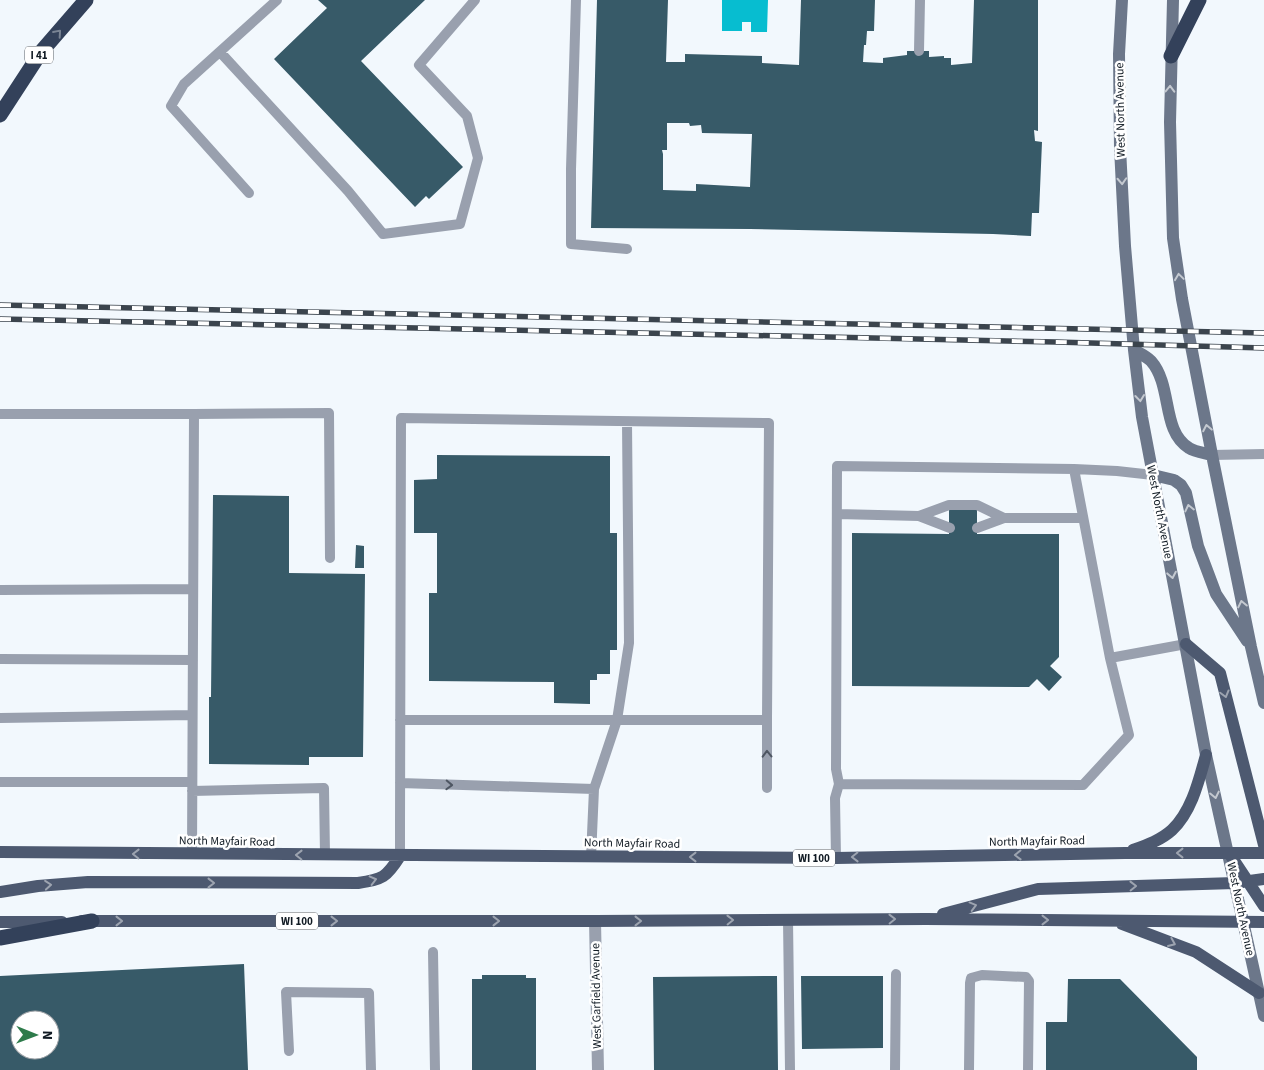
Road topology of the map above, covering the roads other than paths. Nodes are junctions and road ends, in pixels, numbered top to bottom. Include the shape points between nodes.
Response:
1 (86, 0) edge
2 (277, 0) edge
3 (475, 0) edge
4 (576, 0) edge
5 (920, 0) edge
6 (1122, 0) edge
7 (1173, 0) edge
8 (1199, 0) edge
9 (919, 51) dead end
10 (220, 52) junction
11 (1171, 56) junction
12 (0, 115) edge
13 (249, 193) dead end
14 (627, 249) dead end
15 (1134, 350) junction
16 (0, 414) edge
17 (194, 414) junction
18 (627, 422) junction
19 (1264, 454) edge
20 (1212, 455) junction
21 (1074, 469) junction
22 (1153, 475) junction
23 (837, 514) junction
24 (919, 516) junction
25 (1004, 518) junction
26 (1084, 518) junction
27 (950, 528) dead end
28 (977, 528) dead end
29 (330, 558) dead end
30 (193, 588) junction
31 (0, 590) edge
32 (1186, 644) junction
33 (1251, 647) junction
34 (1110, 658) junction
35 (0, 659) edge
36 (193, 660) junction
37 (1264, 703) edge
38 (192, 715) junction
39 (0, 718) edge
40 (400, 720) junction
41 (616, 720) junction
42 (767, 720) junction
43 (1206, 755) junction
44 (0, 782) edge
45 (400, 783) junction
46 (839, 784) junction
47 (192, 786) junction
48 (767, 788) dead end
49 (594, 789) junction
50 (1264, 845) edge
51 (0, 852) edge
52 (1125, 853) junction
53 (1229, 853) junction
54 (192, 854) junction
55 (1264, 854) edge
56 (325, 855) junction
57 (400, 856) junction
58 (591, 857) junction
59 (836, 858) junction
60 (1264, 879) edge
61 (1248, 882) junction
62 (1235, 883) junction
63 (0, 892) edge
64 (1264, 906) edge
65 (1264, 911) edge
66 (926, 919) junction
67 (788, 920) junction
68 (1110, 920) junction
69 (595, 921) junction
70 (0, 922) edge
71 (92, 922) junction
72 (1244, 922) junction
73 (1264, 922) edge
74 (0, 938) edge
75 (433, 952) dead end
76 (896, 974) dead end
77 (1259, 993) junction
78 (1264, 1016) edge
79 (288, 1051) dead end
80 (371, 1070) edge
81 (435, 1070) edge
82 (598, 1070) edge
83 (790, 1070) edge
84 (895, 1070) edge
85 (968, 1070) edge
86 (1028, 1070) edge

12 -> 1 highway, I 41 via 41,52
2 - 10 lane
3 - 10 lane via 419,65 466,116 478,158 460,224 383,234 348,191
4 - 14 lane via 571,244
5 - 9 lane
6 -> 15 main road, West North Avenue via 1120,148
7 - 11 main road
8 - 11 highway
10 - 13 lane via 184,84 171,106
20 -> 11 main road via 1173,238
15 - 20 main road via 1149,359 1161,375 1169,416 1180,440 1190,449
15 -> 22 main road, West North Avenue
16 - 17 lane
17 - 29 lane via 329,413
17 - 30 lane
18 - 40 lane via 401,418
18 - 41 lane via 629,643
18 - 42 lane via 770,423
19 - 20 lane
33 -> 20 main road
21 - 22 lane
21 - 23 lane via 837,466
21 - 26 lane
22 -> 32 main road, West North Avenue
33 -> 22 main road via 1216,594 1198,546 1186,493 1174,480
23 - 24 lane
23 - 46 lane via 836,769
24 - 25 lane via 949,505 977,505
24 - 27 lane
25 - 26 lane
25 - 28 lane
26 - 34 lane
30 - 31 lane
30 - 36 lane
32 - 34 lane
32 - 43 main road, West North Avenue
32 -> 50 main road via 1220,673
33 - 37 main road
34 - 46 lane via 1128,735 1083,785
35 - 36 lane
36 - 38 lane
38 - 39 lane
38 - 47 lane
40 - 41 lane
40 - 45 lane
41 - 42 lane
41 - 49 lane
48 -> 42 lane
43 - 52 main road via 1195,791 1172,830 1155,842
43 -> 53 main road, West North Avenue
44 - 47 lane
45 -> 49 lane
45 - 57 lane
46 - 59 lane via 835,798
47 - 54 lane
47 - 56 lane via 324,788
49 - 58 lane
54 -> 51 main road, North Mayfair Road / WI 100
53 -> 52 main road, North Mayfair Road / WI 100
52 -> 59 main road, North Mayfair Road / WI 100
53 - 55 main road, North Mayfair Road / WI 100
53 - 61 main road
53 - 62 main road, West North Avenue
56 -> 54 main road, North Mayfair Road / WI 100
56 - 57 main road, North Mayfair Road / WI 100
57 - 58 main road, North Mayfair Road / WI 100
63 -> 57 main road via 88,882 358,883 378,880 390,872
59 -> 58 main road, North Mayfair Road / WI 100
60 - 61 main road
61 - 62 main road
61 - 64 main road
66 -> 62 main road via 1038,889
62 - 72 main road, West North Avenue
65 - 72 main road
67 -> 66 main road, WI 100
66 -> 68 main road, WI 100
69 -> 67 main road, WI 100
67 - 83 lane
68 - 72 main road, WI 100
68 -> 77 main road via 1196,952
71 -> 69 main road, WI 100
69 - 82 street, West Garfield Avenue
70 - 71 main road, WI 100
71 - 74 highway
72 - 73 main road, WI 100
72 - 77 main road, West North Avenue
75 - 81 lane
76 - 84 lane
77 - 78 main road, West North Avenue
79 - 80 lane via 286,992 369,993
85 - 86 lane via 970,983 971,978 982,975 1026,977 1029,981

